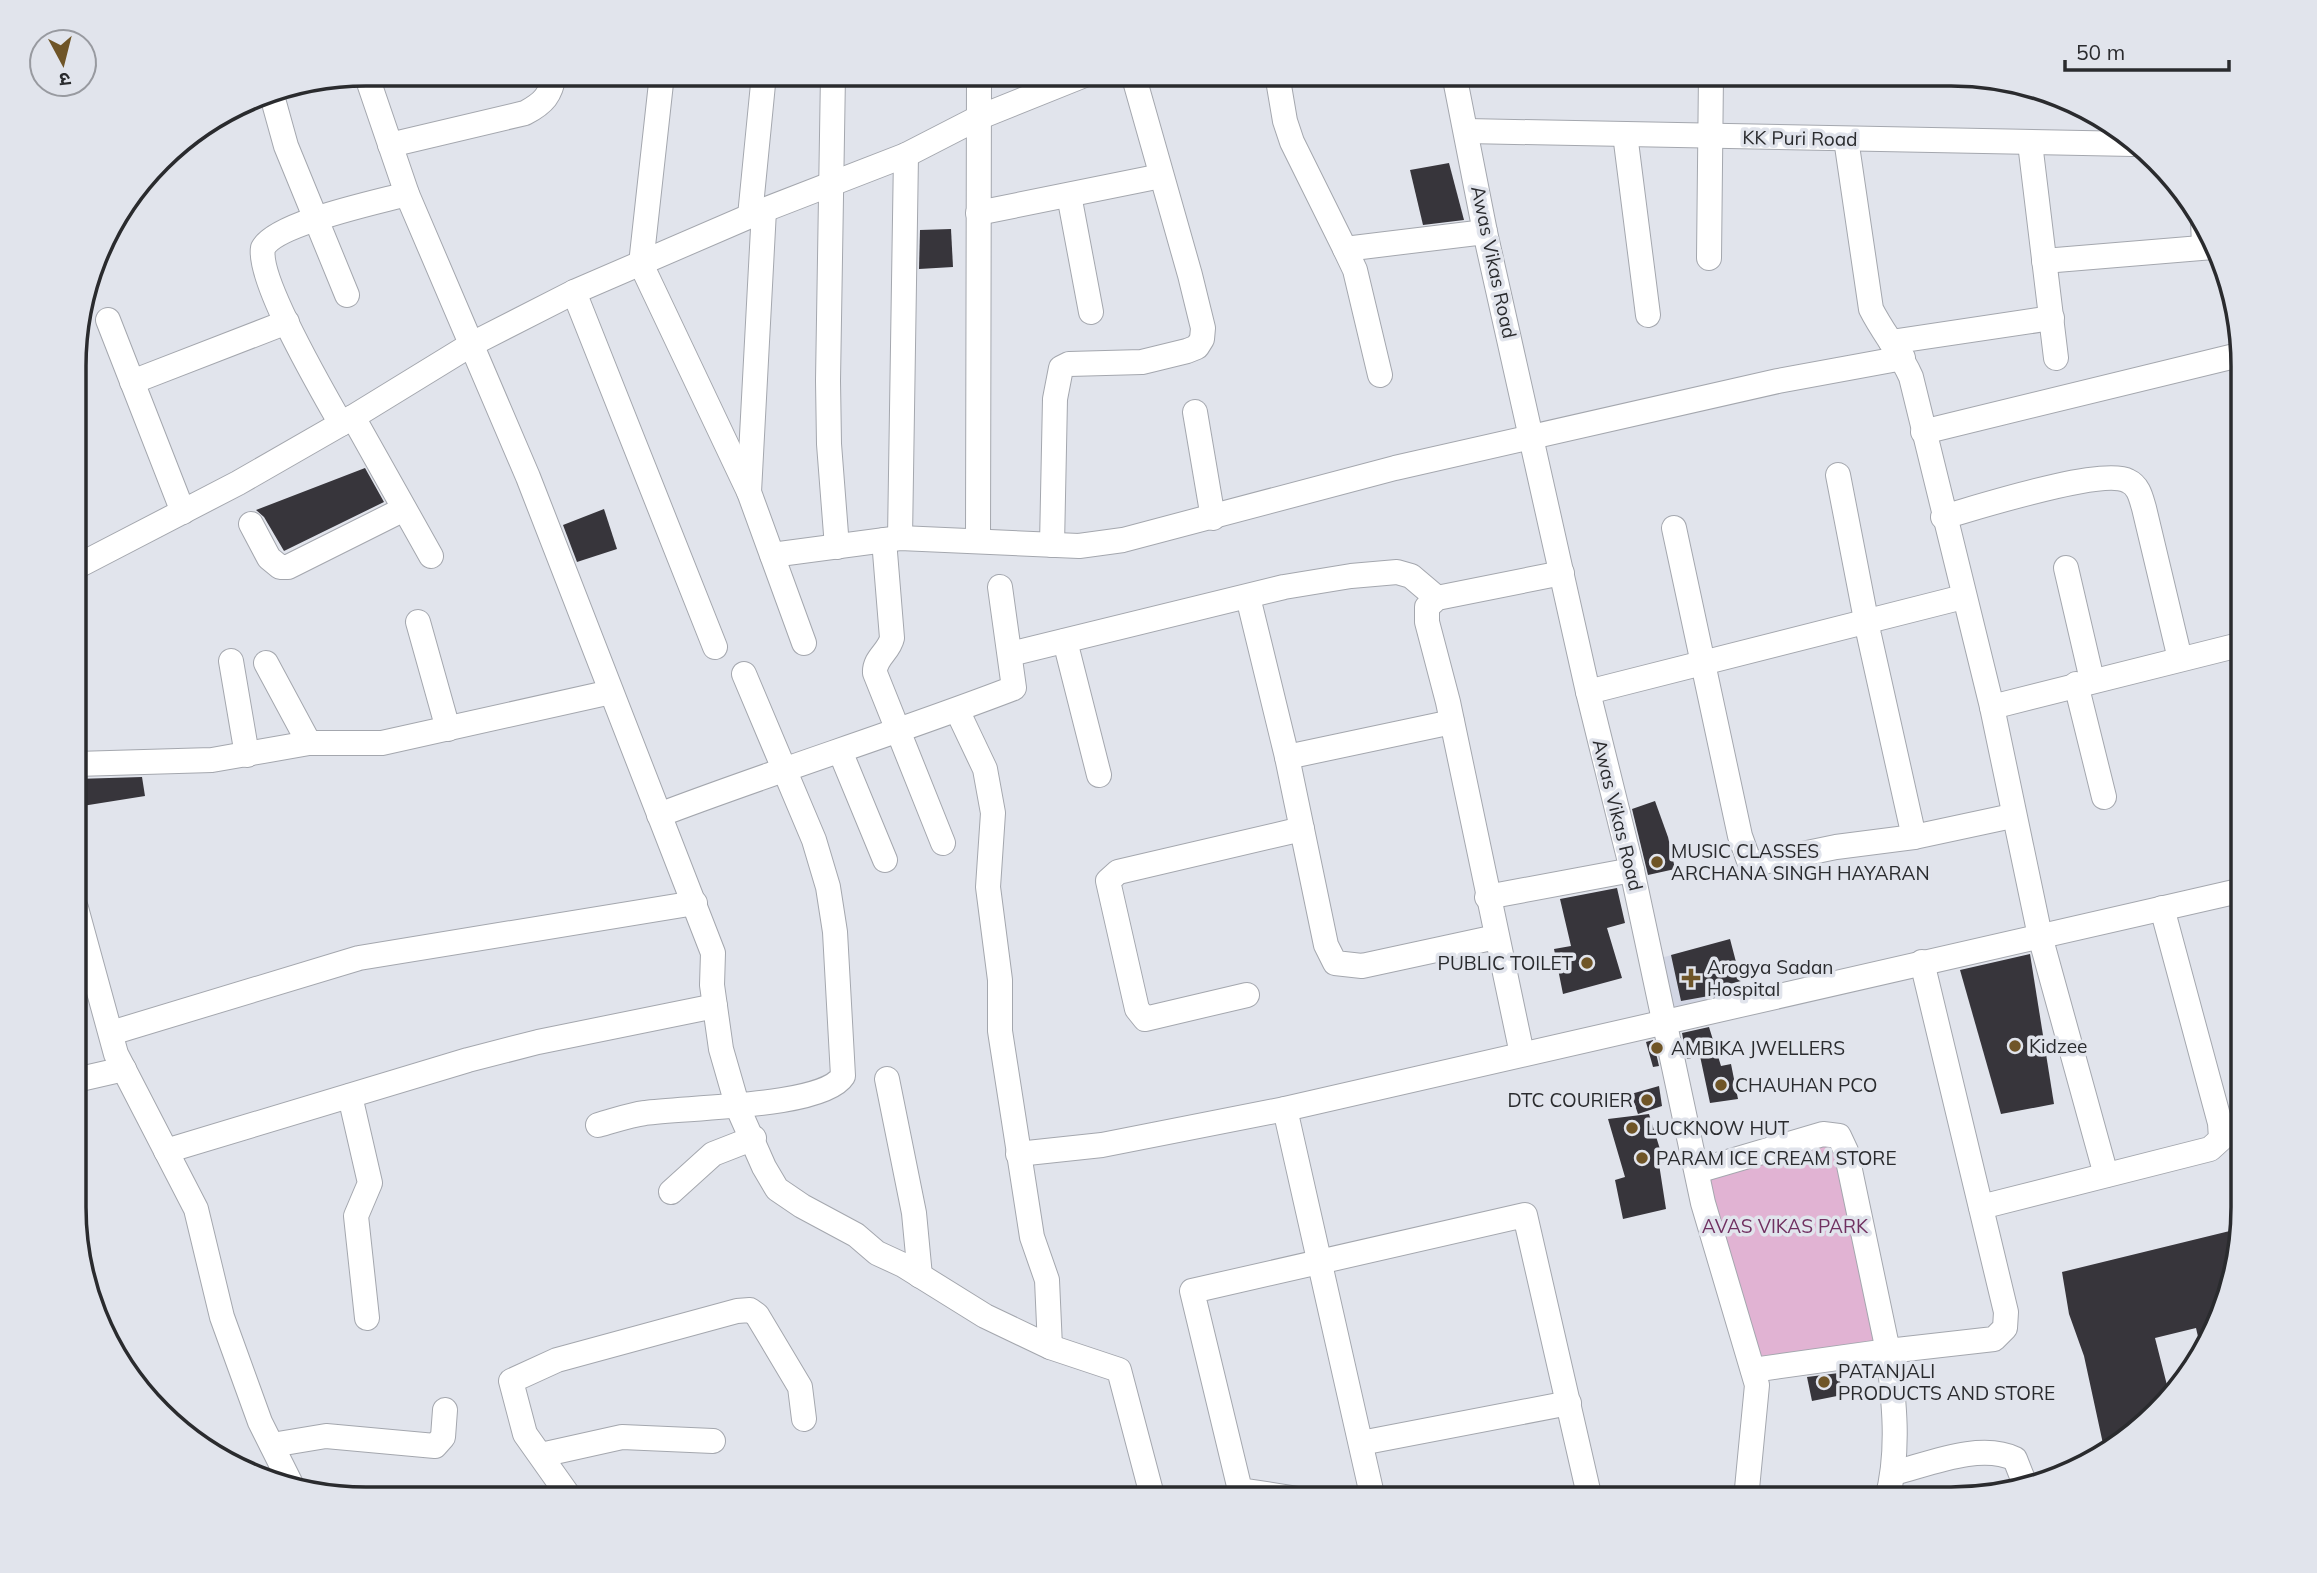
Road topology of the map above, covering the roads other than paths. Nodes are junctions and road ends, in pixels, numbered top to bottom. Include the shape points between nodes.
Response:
1 (370, 86) edge
2 (553, 86) edge
3 (661, 86) edge
4 (763, 86) edge
5 (833, 86) edge
6 (979, 86) edge
7 (1057, 86) edge
8 (1136, 86) edge
9 (1280, 86) edge
10 (1457, 86) edge
11 (1711, 86) edge
12 (274, 102) edge
13 (980, 117) junction
14 (1467, 131) junction
15 (1625, 134) junction
16 (1710, 136) junction
17 (1846, 139) junction
18 (2030, 143) junction
19 (2122, 144) edge
20 (390, 145) junction
21 (906, 155) junction
22 (1161, 176) junction
23 (833, 183) junction
24 (407, 194) junction
25 (1069, 195) junction
26 (757, 213) junction
27 (978, 213) junction
28 (313, 219) junction
29 (1485, 232) junction
30 (2204, 247) edge
31 (1345, 249) junction
32 (1709, 258) dead end
33 (2044, 261) junction
34 (641, 264) junction
35 (574, 292) junction
36 (347, 295) dead end
37 (1091, 312) dead end
38 (1648, 315) dead end
39 (2052, 318) junction
40 (108, 320) dead end
41 (287, 322) junction
42 (472, 344) junction
43 (1897, 350) junction
44 (2231, 357) edge
45 (2056, 358) dead end
46 (1380, 375) dead end
47 (132, 382) junction
48 (1195, 412) dead end
49 (347, 421) junction
50 (1923, 432) junction
51 (1533, 438) junction
52 (1838, 475) dead end
53 (749, 492) junction
54 (404, 509) junction
55 (183, 512) junction
56 (1944, 517) junction
57 (1213, 518) junction
58 (251, 524) dead end
59 (1674, 528) dead end
60 (892, 539) junction
61 (978, 541) junction
62 (1052, 545) junction
63 (837, 547) junction
64 (772, 555) junction
65 (431, 556) dead end
66 (86, 562) edge
67 (2066, 568) dead end
68 (1562, 573) junction
69 (1000, 587) dead end
70 (1248, 597) junction
71 (1963, 597) junction
72 (1437, 598) junction
73 (1866, 621) junction
74 (418, 622) dead end
75 (1065, 641) junction
76 (804, 643) dead end
77 (715, 647) dead end
78 (2231, 647) edge
79 (1010, 654) junction
80 (2180, 659) junction
81 (231, 661) dead end
82 (1703, 662) junction
83 (266, 663) dead end
84 (744, 674) dead end
85 (2084, 682) junction
86 (611, 692) junction
87 (1588, 692) junction
88 (1992, 707) junction
89 (957, 710) junction
90 (1452, 722) junction
91 (448, 729) junction
92 (899, 732) junction
93 (309, 743) junction
94 (840, 751) junction
95 (247, 755) junction
96 (1287, 757) junction
97 (86, 765) edge
98 (784, 768) junction
99 (1099, 775) dead end
100 (2104, 797) dead end
101 (659, 815) junction
102 (2012, 816) junction
103 (1302, 829) junction
104 (1914, 837) junction
105 (943, 843) dead end
106 (885, 860) dead end
107 (1632, 870) junction
108 (2231, 893) edge
109 (1487, 897) junction
110 (695, 904) junction
111 (2162, 908) junction
112 (2040, 936) junction
113 (1496, 937) junction
114 (86, 944) edge
115 (1922, 962) junction
116 (1247, 995) dead end
117 (715, 1006) junction
118 (1666, 1020) junction
119 (111, 1033) junction
120 (1522, 1054) junction
121 (124, 1069) junction
122 (86, 1078) edge
123 (887, 1079) dead end
124 (350, 1096) junction
125 (738, 1108) junction
126 (1285, 1109) junction
127 (598, 1125) dead end
128 (754, 1138) junction
129 (166, 1151) junction
130 (1018, 1154) junction
131 (1697, 1171) junction
132 (2106, 1175) junction
133 (671, 1192) dead end
134 (1981, 1207) junction
135 (1319, 1261) junction
136 (920, 1276) junction
137 (367, 1318) dead end
138 (1050, 1347) junction
139 (1888, 1351) junction
140 (1753, 1370) junction
141 (1569, 1403) junction
142 (445, 1410) dead end
143 (804, 1419) dead end
144 (713, 1441) dead end
145 (1361, 1444) junction
146 (272, 1445) junction
147 (541, 1455) junction
148 (1894, 1473) junction
149 (287, 1476) edge
150 (2022, 1478) edge
151 (563, 1487) edge
152 (1150, 1487) edge
153 (1239, 1487) edge
154 (1370, 1487) edge
155 (1587, 1487) edge
156 (1747, 1487) edge
157 (1890, 1487) edge

1 - 20 street
2 - 20 street via 541,105 525,113
3 - 34 street
4 - 26 street
5 - 23 street
6 - 13 street
7 - 13 street
8 - 22 street
9 - 31 street via 1292,142
10 - 14 street, Awas Vikas Road
11 - 16 street
12 - 28 street
13 - 21 street
13 - 27 street
14 - 15 street, KK Puri Road
14 - 29 street, Awas Vikas Road
15 - 16 street, KK Puri Road
15 - 38 street
16 - 17 street, KK Puri Road
16 - 32 street
17 - 18 street, KK Puri Road
17 - 43 street via 1871,309
18 - 19 street, KK Puri Road
18 - 33 street
20 - 24 street
21 - 23 street
21 - 60 street
22 - 25 street
22 - 62 street via 1190,275 1202,339 1187,351 1142,362 1061,368 1055,399
23 - 26 street
23 - 63 street via 828,394
24 - 28 street
24 - 42 street
25 - 27 street
25 - 37 street
26 - 34 street
26 - 53 street
27 - 61 street
28 - 36 street
28 - 41 street via 275,236 262,252
29 - 31 street
29 - 51 street, Awas Vikas Road
30 - 33 street
31 - 46 street via 1355,270
33 - 39 street
34 - 35 street
34 - 53 street
35 - 42 street
35 - 77 street
39 - 43 street
39 - 45 street
40 - 47 street
41 - 47 street
41 - 49 street
42 - 49 street
42 - 86 street
43 - 50 street via 1911,377
43 - 51 street
44 - 50 street
47 - 55 street
48 - 57 street
49 - 54 street
49 - 55 street
50 - 56 street
51 - 57 street via 1395,468
51 - 68 street, Awas Vikas Road
52 - 73 street
53 - 64 street
54 - 58 street via 280,568
54 - 65 street
55 - 66 street
56 - 71 street
56 - 80 street via 2033,492 2116,477 2129,481 2138,489 2144,508
57 - 62 street via 1123,540
59 - 82 street
60 - 61 street
60 - 63 street
60 - 92 street via 892,638 874,668
61 - 62 street
63 - 64 street
64 - 76 street
67 - 85 street
68 - 72 street
68 - 87 street, Awas Vikas Road
69 - 79 street
70 - 72 street via 1297,584 1397,572 1410,576
70 - 75 street
70 - 96 street
71 - 73 street
71 - 88 street
72 - 90 street via 1427,607 1427,622
73 - 82 street
73 - 104 street
74 - 91 street
75 - 79 street
75 - 99 street
78 - 80 street
79 - 89 street via 1014,688
80 - 85 street
81 - 95 street
82 - 87 street
82 - 104 street via 1749,861
83 - 93 street
84 - 98 street
85 - 88 street
85 - 100 street
86 - 91 street
86 - 101 street
87 - 107 street, Awas Vikas Road
88 - 102 street
89 - 92 street
89 - 130 street via 985,769 993,813 988,887 1000,980 1000,1031
90 - 96 street
90 - 109 street
91 - 93 street via 382,743
92 - 94 street
92 - 105 street
93 - 95 street
94 - 98 street
94 - 106 street
95 - 97 street
96 - 103 street
98 - 101 street
98 - 125 street via 828,887 843,1076 822,1090
101 - 110 street
102 - 104 street
102 - 112 street
103 - 113 street via 1326,945 1335,963 1362,966
103 - 116 street via 1118,872 1108,881 1137,1009 1145,1019
107 - 109 street
107 - 118 street, Awas Vikas Road
108 - 111 street
109 - 113 street
110 - 117 street via 713,953
110 - 119 street via 359,958
111 - 112 street
111 - 132 street via 2221,1139 2210,1149
112 - 115 street
112 - 132 street
113 - 120 street
114 - 119 street
115 - 118 street
115 - 134 street
117 - 124 street via 538,1042
117 - 125 street via 721,1049
118 - 120 street
118 - 131 street, Awas Vikas Road
119 - 121 street
120 - 126 street
121 - 122 street
121 - 129 street
123 - 136 street via 914,1213
124 - 129 street
124 - 137 street via 370,1183 356,1216
125 - 127 street via 640,1113
125 - 128 street
126 - 130 street via 1102,1145
126 - 135 street
128 - 133 street via 713,1154
128 - 136 street via 777,1189
129 - 146 street via 196,1209 222,1317
130 - 138 street via 1032,1237 1047,1280
131 - 139 street via 1823,1134 1839,1136
131 - 140 street, Awas Vikas Road
132 - 134 street
134 - 139 street via 2006,1312 2005,1328 1994,1339
135 - 141 street via 1525,1215
135 - 145 street
135 - 153 street via 1192,1291
136 - 138 street via 985,1316
138 - 152 street via 1119,1370
139 - 140 street
139 - 148 street
140 - 156 street, Awas Vikas Road via 1758,1385
141 - 145 street
141 - 155 street
142 - 146 street via 443,1437 435,1446 326,1436
143 - 147 street via 800,1387 765,1328 750,1310 737,1311 557,1360 511,1381 525,1434
144 - 147 street via 622,1437
145 - 154 street
146 - 149 street
147 - 151 street
148 - 150 street via 1980,1453 2002,1453 2015,1460
148 - 157 street

